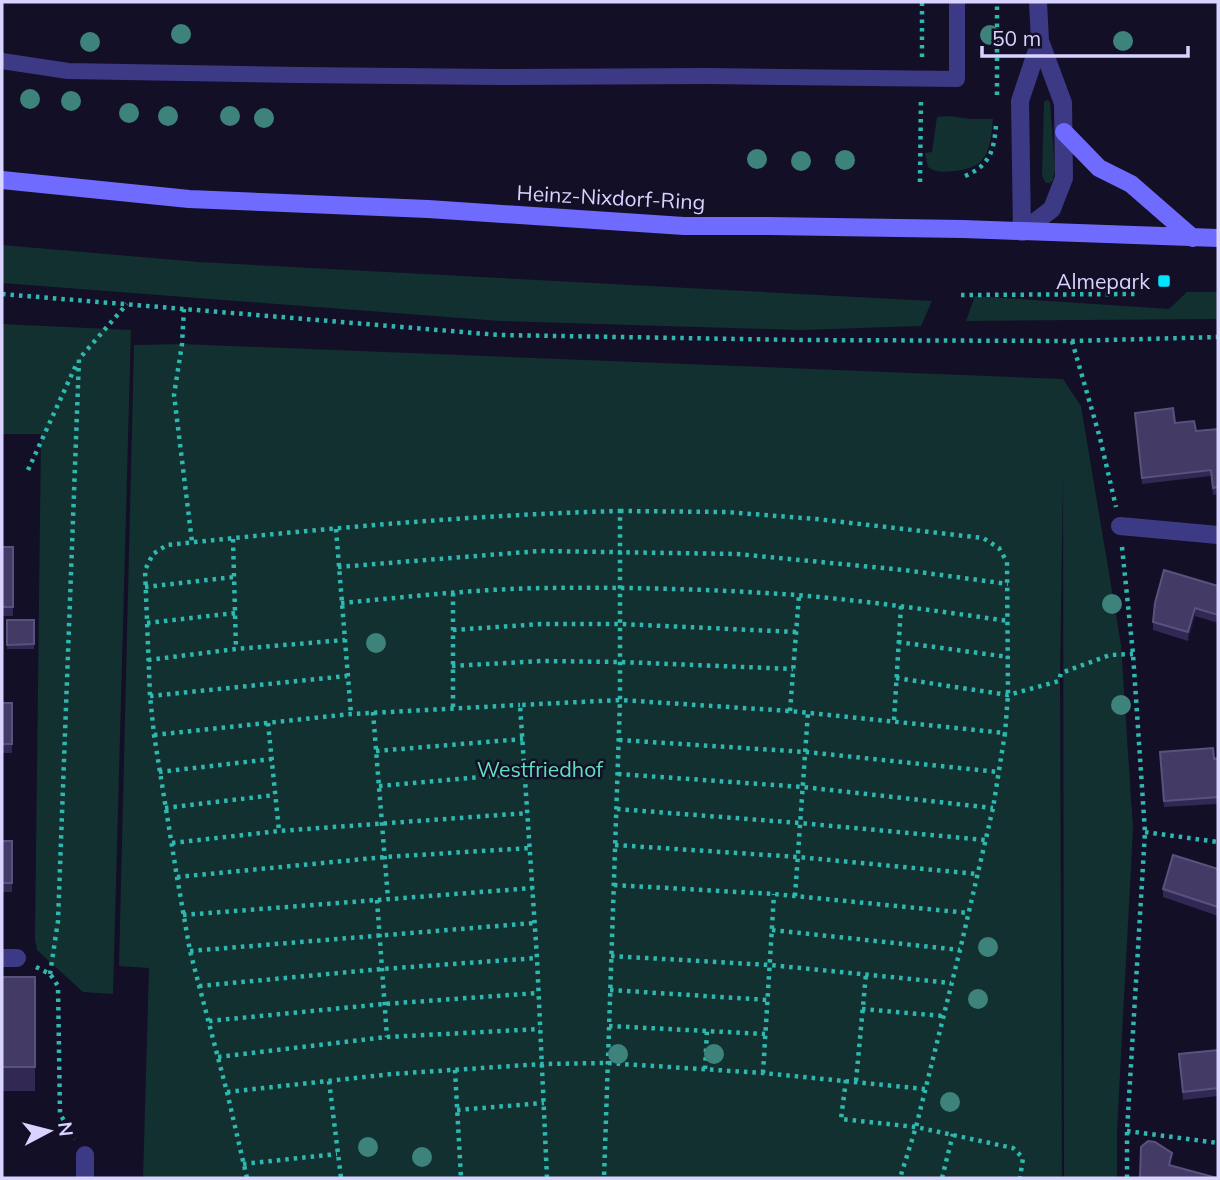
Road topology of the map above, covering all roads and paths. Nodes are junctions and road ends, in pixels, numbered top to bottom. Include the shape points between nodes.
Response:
1 (957, 2) edge
2 (997, 2) edge
3 (1038, 2) edge
4 (1040, 41) junction
5 (2, 61) edge
6 (997, 103) dead end
7 (996, 115) dead end
8 (1064, 132) junction
9 (965, 176) dead end
10 (2, 180) edge
11 (1022, 232) junction
12 (1193, 238) junction
13 (1218, 238) edge
14 (2, 294) edge
15 (1136, 294) dead end
16 (961, 295) dead end
17 (127, 304) junction
18 (184, 309) junction
19 (1218, 337) edge
20 (1072, 341) junction
21 (79, 359) junction
22 (28, 470) dead end
23 (620, 511) junction
24 (1120, 526) junction
25 (335, 529) junction
26 (1218, 535) edge
27 (233, 539) junction
28 (192, 542) junction
29 (620, 552) junction
30 (338, 567) junction
31 (234, 577) junction
32 (1008, 584) junction
33 (145, 587) junction
34 (621, 589) junction
35 (453, 593) junction
36 (799, 596) junction
37 (341, 603) junction
38 (901, 606) junction
39 (235, 612) junction
40 (1008, 621) junction
41 (146, 623) junction
42 (621, 624) junction
43 (453, 630) junction
44 (796, 632) junction
45 (345, 640) junction
46 (898, 642) junction
47 (236, 649) junction
48 (1133, 653) junction
49 (1008, 657) junction
50 (148, 660) junction
51 (621, 662) junction
52 (452, 666) junction
53 (793, 669) junction
54 (347, 676) junction
55 (895, 678) junction
56 (1008, 695) junction
57 (150, 696) junction
58 (620, 700) junction
59 (520, 705) junction
60 (453, 708) junction
61 (790, 710) junction
62 (373, 712) junction
63 (808, 712) junction
64 (351, 714) junction
65 (894, 720) junction
66 (268, 723) junction
67 (1005, 733) junction
68 (154, 735) junction
69 (523, 739) junction
70 (619, 740) junction
71 (376, 751) junction
72 (806, 752) junction
73 (272, 759) junction
74 (159, 772) junction
75 (999, 772) junction
76 (525, 773) junction
77 (618, 774) junction
78 (379, 786) junction
79 (803, 787) junction
80 (275, 795) junction
81 (165, 807) junction
82 (993, 808) junction
83 (617, 809) junction
84 (528, 813) junction
85 (382, 822) junction
86 (800, 823) junction
87 (279, 831) junction
88 (1145, 832) junction
89 (985, 840) junction
90 (1218, 842) edge
91 (172, 843) junction
92 (615, 845) junction
93 (530, 848) junction
94 (385, 857) junction
95 (798, 857) junction
96 (977, 874) junction
97 (177, 877) junction
98 (614, 885) junction
99 (533, 888) junction
100 (774, 894) junction
101 (794, 896) junction
102 (388, 899) junction
103 (377, 900) junction
104 (968, 914) junction
105 (183, 915) junction
106 (535, 923) junction
107 (772, 930) junction
108 (379, 934) junction
109 (960, 950) junction
110 (190, 951) junction
111 (611, 956) junction
112 (9, 958) edge
113 (537, 958) junction
114 (770, 965) junction
115 (382, 969) junction
116 (50, 974) junction
117 (866, 974) junction
118 (951, 983) junction
119 (199, 986) junction
120 (610, 990) junction
121 (538, 993) junction
122 (768, 1000) junction
123 (384, 1004) junction
124 (862, 1009) junction
125 (943, 1016) junction
126 (209, 1021) junction
127 (609, 1026) junction
128 (540, 1029) junction
129 (707, 1031) junction
130 (765, 1034) junction
131 (387, 1037) junction
132 (218, 1057) junction
133 (607, 1063) junction
134 (542, 1064) junction
135 (705, 1069) junction
136 (454, 1070) junction
137 (763, 1073) junction
138 (846, 1080) junction
139 (329, 1081) junction
140 (856, 1081) junction
141 (925, 1089) junction
142 (227, 1092) junction
143 (544, 1103) junction
144 (457, 1110) junction
145 (916, 1127) junction
146 (1127, 1131) junction
147 (953, 1134) junction
148 (1218, 1143) edge
149 (338, 1154) junction
150 (85, 1155) joint
151 (243, 1164) junction
152 (85, 1178) edge
153 (247, 1178) edge
154 (341, 1178) edge
155 (461, 1178) edge
156 (547, 1178) edge
157 (604, 1178) edge
158 (900, 1178) edge
159 (942, 1178) edge
160 (1020, 1178) edge
161 (1127, 1178) edge

1 - 5 lane via 957,79 271,75 68,71
2 - 6 path
3 - 4 street
4 - 8 street via 1063,103
4 - 11 street via 1020,102
7 - 9 path via 987,161
8 - 11 street via 1064,178 1052,209
8 - 12 main road via 1099,168 1131,184
10 - 11 main road, Heinz-Nixdorf-Ring via 189,199 684,226
11 - 12 main road, Heinz-Nixdorf-Ring
12 - 13 main road, Heinz-Nixdorf-Ring
14 - 17 path
15 - 16 path
17 - 18 path
17 - 21 path
18 - 20 path via 499,335
18 - 28 path via 174,395
19 - 20 path
20 - 24 path
21 - 22 path
21 - 116 path via 58,922
23 - 25 path
23 - 29 path
23 - 32 path via 739,513 983,538 999,548 1007,562
24 - 26 street
24 - 48 path
25 - 27 path
25 - 30 path
27 - 28 path
27 - 31 path
28 - 33 path via 167,545 153,554 145,570
29 - 30 path via 539,551
29 - 32 path via 775,557
29 - 34 path
30 - 37 path
31 - 33 path
31 - 39 path
32 - 40 path
33 - 41 path
34 - 35 path
34 - 36 path
34 - 42 path
35 - 37 path
35 - 43 path
36 - 38 path
36 - 44 path
37 - 45 path
38 - 40 path
38 - 46 path
39 - 41 path
39 - 47 path
40 - 49 path
41 - 50 path
42 - 43 path
42 - 44 path
42 - 51 path
43 - 52 path
44 - 53 path
45 - 47 path
45 - 54 path
46 - 49 path
46 - 55 path
47 - 50 path
48 - 56 path via 1110,656 1061,673 1059,681
48 - 88 path
49 - 56 path
50 - 57 path
51 - 52 path
51 - 53 path
51 - 58 path
52 - 60 path
53 - 61 path
54 - 57 path
54 - 64 path
55 - 56 path
55 - 65 path
56 - 67 path
57 - 68 path
58 - 59 path
58 - 61 path
58 - 70 path
59 - 60 path
59 - 69 path
60 - 62 path
61 - 63 path
62 - 64 path
62 - 71 path
63 - 65 path
63 - 72 path
64 - 66 path
65 - 67 path
66 - 68 path
66 - 73 path
67 - 75 path
68 - 74 path
69 - 71 path
69 - 76 path
70 - 72 path
70 - 77 path
71 - 78 path
72 - 75 path
72 - 79 path
73 - 74 path
73 - 80 path
74 - 81 path
75 - 82 path
76 - 78 path
76 - 84 path
77 - 79 path
77 - 83 path
78 - 85 path
79 - 82 path
79 - 86 path
80 - 81 path
80 - 87 path
81 - 91 path
82 - 89 path
83 - 86 path
83 - 92 path
84 - 85 path
84 - 93 path
85 - 87 path
85 - 94 path
86 - 89 path
86 - 95 path
87 - 91 path
88 - 90 path
88 - 146 path
89 - 96 path
91 - 97 path
92 - 95 path
92 - 98 path
93 - 94 path
93 - 99 path
94 - 97 path
94 - 102 path
95 - 96 path
95 - 101 path
96 - 104 path
97 - 105 path
98 - 100 path
98 - 111 path
99 - 102 path
99 - 106 path
100 - 101 path
100 - 107 path
101 - 104 path
102 - 103 path
103 - 105 path
103 - 108 path
104 - 109 path
105 - 110 path
106 - 108 path
106 - 113 path
107 - 109 path
107 - 114 path
108 - 110 path
108 - 115 path
109 - 118 path
110 - 119 path
111 - 114 path
111 - 120 path
112 - 116 path
113 - 115 path
113 - 121 path
114 - 117 path
114 - 122 path
115 - 119 path
115 - 123 path
116 - 150 path via 58,986 60,1114
117 - 118 path
117 - 124 path
118 - 125 path
119 - 126 path
120 - 122 path
120 - 127 path
121 - 123 path
121 - 128 path
122 - 130 path
123 - 126 path
123 - 131 path
124 - 125 path
124 - 140 path
125 - 141 path
126 - 132 path
127 - 129 path
127 - 133 path
128 - 131 path
128 - 134 path
129 - 130 path
129 - 135 path
130 - 137 path
131 - 132 path
132 - 142 path
133 - 134 path
133 - 135 path
133 - 157 path
134 - 136 path
134 - 143 path
135 - 137 path
136 - 139 path
136 - 144 path
137 - 138 path
138 - 140 path
138 - 145 path via 841,1119
139 - 142 path
139 - 149 path
140 - 141 path
141 - 145 path
142 - 151 path
143 - 144 path
143 - 156 path
144 - 155 path
145 - 147 path
145 - 158 path
146 - 148 path
146 - 161 path
147 - 159 path
147 - 160 path via 1013,1148 1023,1158
149 - 151 path
149 - 154 path
150 - 152 street
151 - 153 path

